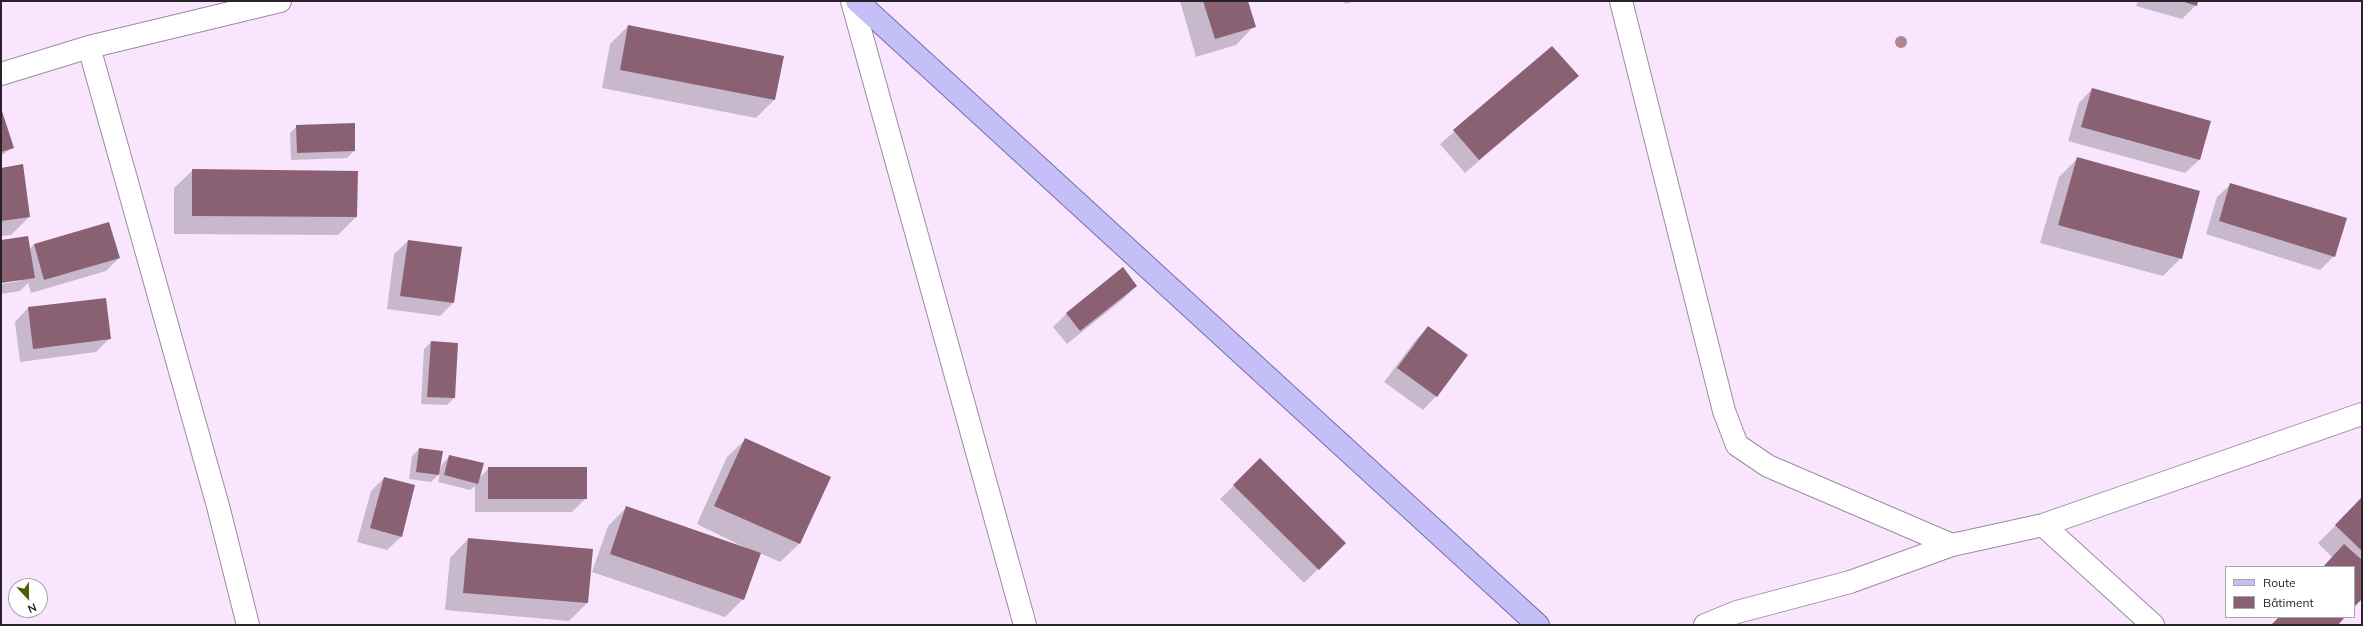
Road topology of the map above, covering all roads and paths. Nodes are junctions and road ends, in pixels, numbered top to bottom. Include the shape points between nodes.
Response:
1 (280, 1) edge
2 (852, 1) edge
3 (858, 1) edge
4 (1622, 1) edge
5 (90, 47) junction
6 (1, 74) edge
7 (2362, 414) edge
8 (2044, 525) junction
9 (1952, 544) junction
10 (248, 625) edge
11 (1025, 625) edge
12 (1538, 625) edge
13 (1705, 625) edge
14 (2154, 625) edge

1 - 5 street
2 - 11 street
3 - 12 main road
4 - 9 street via 1724,411 1737,445 1768,466
5 - 6 street
5 - 10 street via 216,498
7 - 8 street
8 - 9 street
8 - 14 street
9 - 13 street via 1850,582 1737,612

